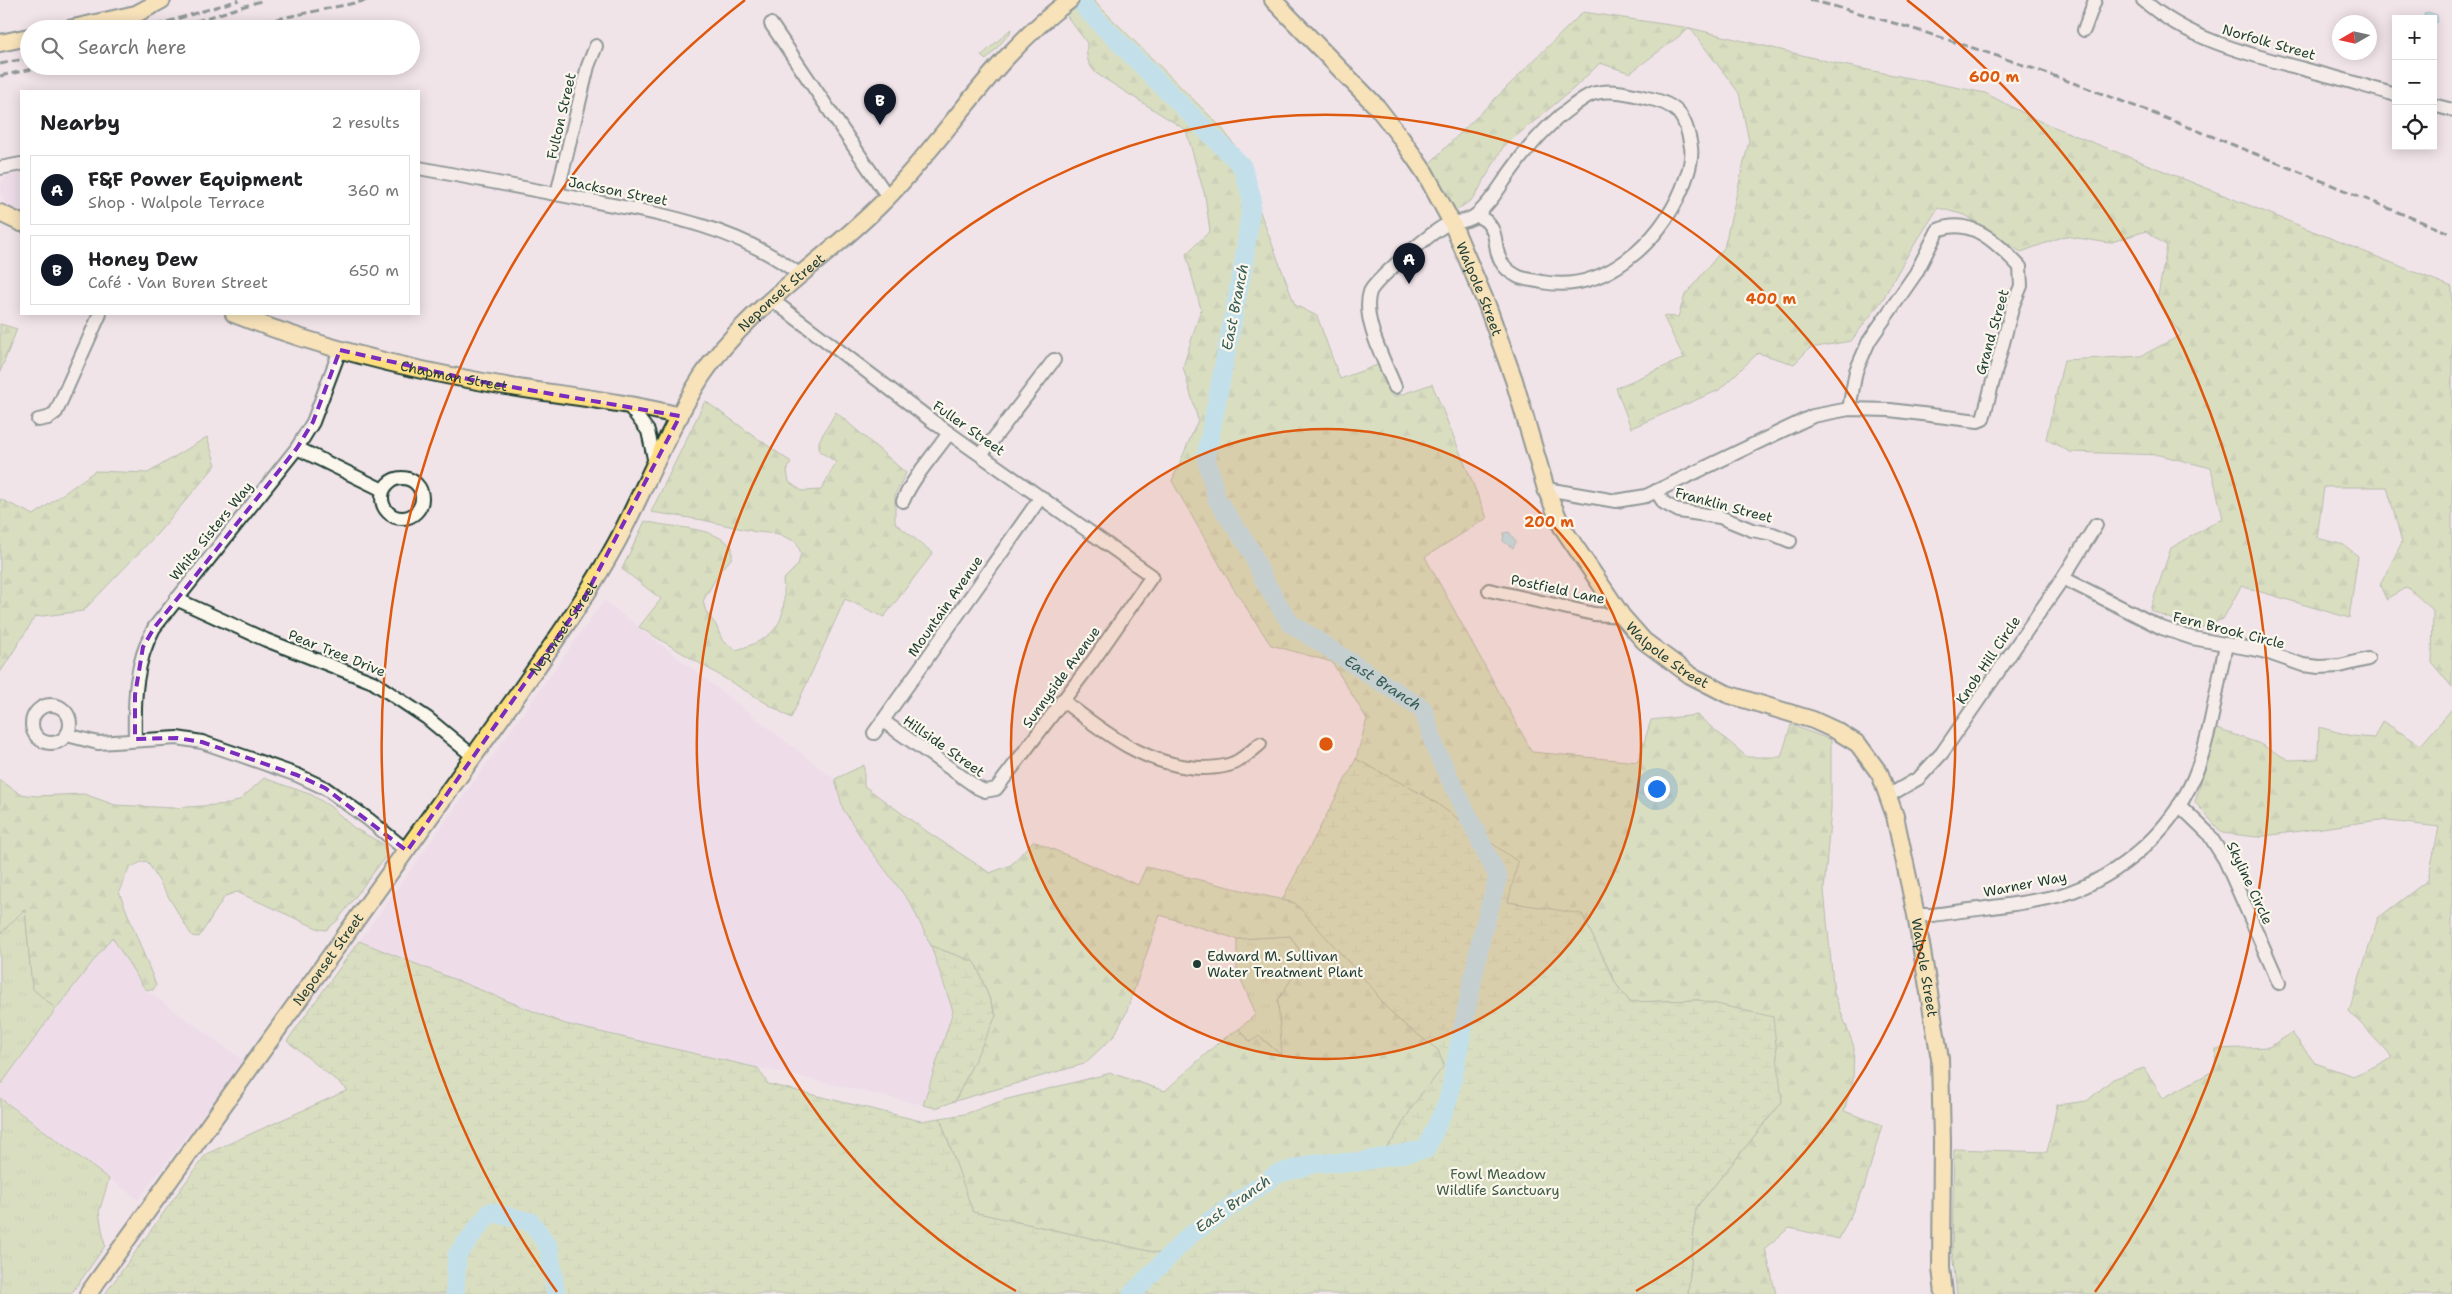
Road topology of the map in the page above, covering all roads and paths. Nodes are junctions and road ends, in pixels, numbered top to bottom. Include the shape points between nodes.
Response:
1 (162, 0) edge
2 (1070, 0) edge
3 (1273, 0) edge
4 (2095, 0) edge
5 (2143, 0) edge
6 (109, 20) edge
7 (771, 24) dead end
8 (2084, 30) dead end
9 (20, 39) edge
10 (0, 43) edge
11 (596, 46) dead end
12 (2392, 94) edge
13 (2437, 106) edge
14 (2452, 110) edge
15 (20, 164) edge
16 (0, 168) edge
17 (420, 168) edge
18 (558, 194) junction
19 (888, 198) junction
20 (0, 213) edge
21 (1476, 215) junction
22 (20, 223) edge
23 (1452, 223) junction
24 (800, 275) junction
25 (772, 300) junction
26 (100, 315) edge
27 (237, 315) edge
28 (340, 350) junction
29 (1054, 360) dead end
30 (1395, 387) dead end
31 (629, 406) junction
32 (1849, 409) junction
33 (680, 416) junction
34 (38, 420) dead end
35 (949, 433) junction
36 (297, 448) junction
37 (981, 455) junction
38 (656, 464) junction
39 (383, 490) dead end
40 (1546, 490) junction
41 (1656, 491) junction
42 (1041, 497) junction
43 (903, 502) dead end
44 (2096, 525) dead end
45 (1790, 541) dead end
46 (1152, 576) joint
47 (2063, 578) junction
48 (1489, 590) dead end
49 (176, 599) junction
50 (1622, 616) junction
51 (2226, 645) junction
52 (2368, 659) dead end
53 (1062, 700) junction
54 (882, 721) junction
55 (874, 733) dead end
56 (67, 735) dead end
57 (135, 739) junction
58 (1260, 744) dead end
59 (473, 756) junction
60 (991, 791) joint
61 (1888, 796) junction
62 (2179, 805) junction
63 (407, 851) junction
64 (1916, 915) junction
65 (2279, 983) dead end
66 (88, 1294) edge
67 (1944, 1294) edge

1 - 6 main road via 136,14
2 - 19 main road, Neponset Street via 1022,39
3 - 23 main road, Walpole Street via 1377,107 1425,173
4 - 8 street
5 - 12 street, Norfolk Street via 2201,37 2250,55
7 - 19 street
9 - 10 main road
11 - 18 street, Fulton Street via 588,66
13 - 14 street
15 - 16 street
17 - 18 street, Jackson Street
18 - 24 street, Jackson Street via 700,224 757,247
19 - 24 main road, Neponset Street
20 - 22 main road
21 - 21 street via 1487,223 1493,234 1496,252 1503,266 1519,277 1552,284 1573,284 1610,270 1648,241 1666,220 1678,198 1692,152 1690,138 1678,110 1664,101 1628,94 1608,92 1586,97 1562,114 1529,148
21 - 23 street
23 - 30 street via 1443,226 1398,263 1371,290 1368,306 1371,325
23 - 40 main road, Walpole Street via 1514,380
24 - 25 main road, Neponset Street
25 - 33 main road, Neponset Street via 703,374
25 - 35 street, Fuller Street
26 - 34 street via 56,412
27 - 28 main road, Chapman Street
28 - 31 main road, Chapman Street via 478,381
28 - 36 street, White Sisters Way via 313,422
29 - 37 street
31 - 33 main road, Chapman Street
31 - 38 street via 648,431
32 - 32 street, Grand Street via 1983,419 2021,286 2020,267 1988,237 1967,226 1948,226 1938,230 1916,273 1869,341 1856,371
32 - 41 street, Grand Street via 1813,416
33 - 38 main road, Neponset Street
35 - 37 street, Fuller Street
35 - 43 street via 909,487
36 - 39 street
36 - 49 street, White Sisters Way
37 - 42 street, Fuller Street
38 - 59 main road, Neponset Street via 582,602
40 - 41 street, Grand Street via 1616,501 1632,500
40 - 50 main road, Walpole Street via 1562,527
41 - 45 street, Franklin Street via 1664,503 1679,511 1720,517
42 - 46 street, Fuller Street
42 - 54 street, Mountain Avenue
44 - 47 street, Knob Hill Circle
46 - 53 street, Sunnyside Avenue
47 - 51 street, Fern Brook Circle via 2162,628
47 - 61 street, Knob Hill Circle via 1942,753 1919,778
48 - 50 street, Postfield Lane via 1570,609
49 - 57 street, White Sisters Way via 143,647 135,694
49 - 59 street, Pear Tree Drive via 266,640 373,682 420,713
50 - 61 main road, Walpole Street via 1644,641 1690,675 1726,694 1813,720 1858,744 1880,774
51 - 52 street, Fern Brook Circle via 2263,651 2319,667
51 - 62 street, Warner Way via 2198,768
53 - 58 street via 1126,746 1168,764 1217,767 1238,761
53 - 60 street, Sunnyside Avenue via 1000,786
54 - 55 street, Mountain Avenue
54 - 60 street, Hillside Street via 978,788
56 - 57 street via 98,743
57 - 63 street via 177,738 202,742 296,775 325,788
59 - 63 main road, Neponset Street
61 - 64 main road, Walpole Street
62 - 64 street, Warner Way via 2157,834 2123,864 2079,889 2052,897
62 - 65 street, Skyline Circle via 2208,833 2225,860
63 - 66 main road, Neponset Street
64 - 67 main road, Walpole Street via 1940,1059 1941,1268

